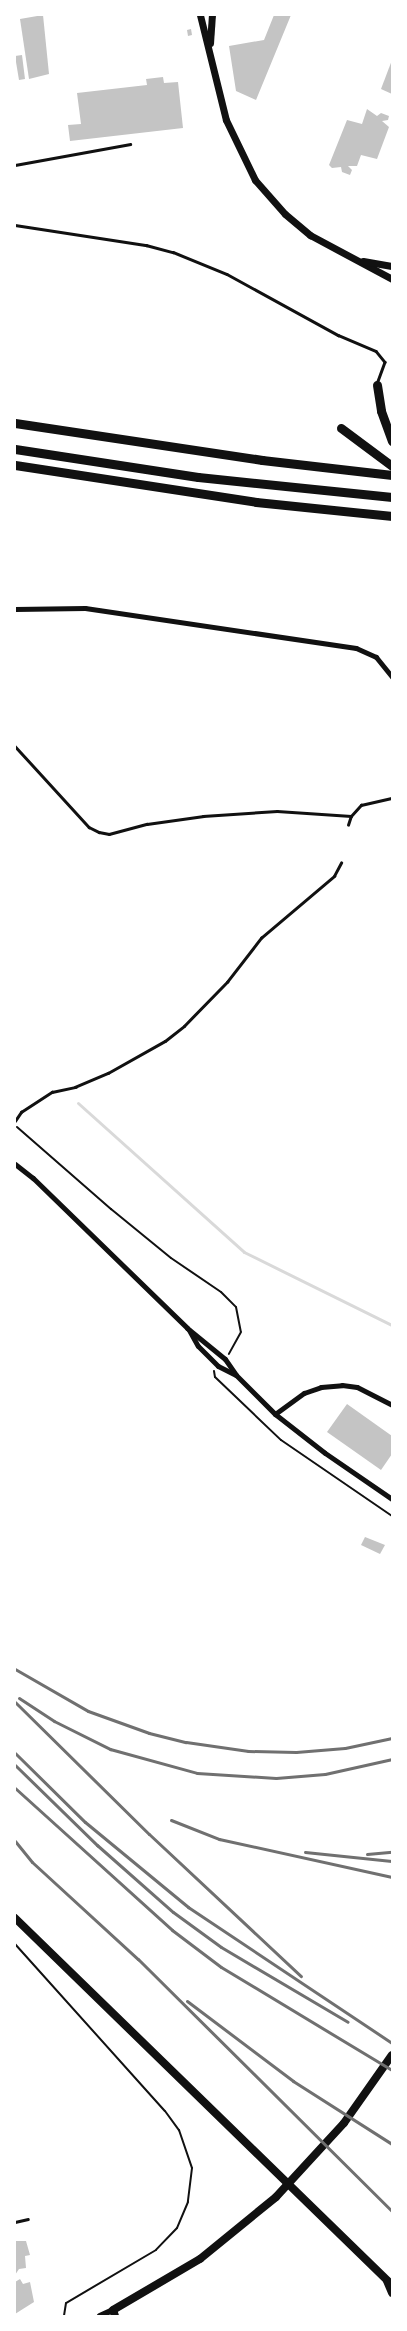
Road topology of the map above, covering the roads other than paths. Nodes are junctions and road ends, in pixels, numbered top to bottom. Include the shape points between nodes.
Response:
1 (200, 15) edge
2 (212, 15) edge
3 (210, 46) junction
4 (130, 144) dead end
5 (15, 165) edge
6 (15, 225) edge
7 (358, 261) junction
8 (392, 266) edge
9 (392, 279) edge
10 (377, 385) joint
11 (15, 423) edge
12 (341, 428) dead end
13 (392, 441) edge
14 (15, 449) edge
15 (15, 465) edge
16 (392, 466) edge
17 (392, 475) edge
18 (392, 497) edge
19 (392, 516) edge
20 (15, 609) edge
21 (392, 677) edge
22 (15, 746) edge
23 (392, 798) edge
24 (351, 816) junction
25 (348, 825) dead end
26 (341, 863) dead end
27 (15, 1121) edge
28 (15, 1164) edge
29 (187, 1328) junction
30 (236, 1375) junction
31 (392, 1405) edge
32 (276, 1414) junction
33 (392, 1499) edge
34 (15, 1918) edge
35 (392, 2055) edge
36 (28, 2219) dead end
37 (15, 2222) edge
38 (390, 2283) edge
39 (392, 2293) edge
40 (114, 2313) edge
41 (100, 2316) edge

1 - 3 main road
2 - 3 main road
3 - 7 main road via 226,120 256,180 310,235
4 - 5 lane
6 - 10 lane via 146,245 173,252 227,274 338,335 376,351 384,362
7 - 8 main road
7 - 9 main road
10 - 13 highway via 385,427
11 - 17 highway via 262,460
12 - 16 highway
14 - 18 highway via 198,477
15 - 19 highway via 256,502
20 - 21 street via 85,608 356,648 376,657
22 - 24 lane via 89,827 99,832 109,834 147,824 203,816 277,811
23 - 24 lane via 361,805
24 - 25 lane
26 - 27 lane via 334,876 261,938 227,982 184,1026 165,1041 108,1072 75,1087 52,1092 21,1112
28 - 29 street
29 - 30 street via 225,1359
29 - 30 street via 198,1346 218,1366
30 - 32 street
31 - 32 street via 357,1387 342,1385 304,1393
32 - 33 street
34 - 38 main road
35 - 40 main road via 344,2123 263,2209 200,2259
36 - 37 lane
38 - 39 main road
40 - 41 street

